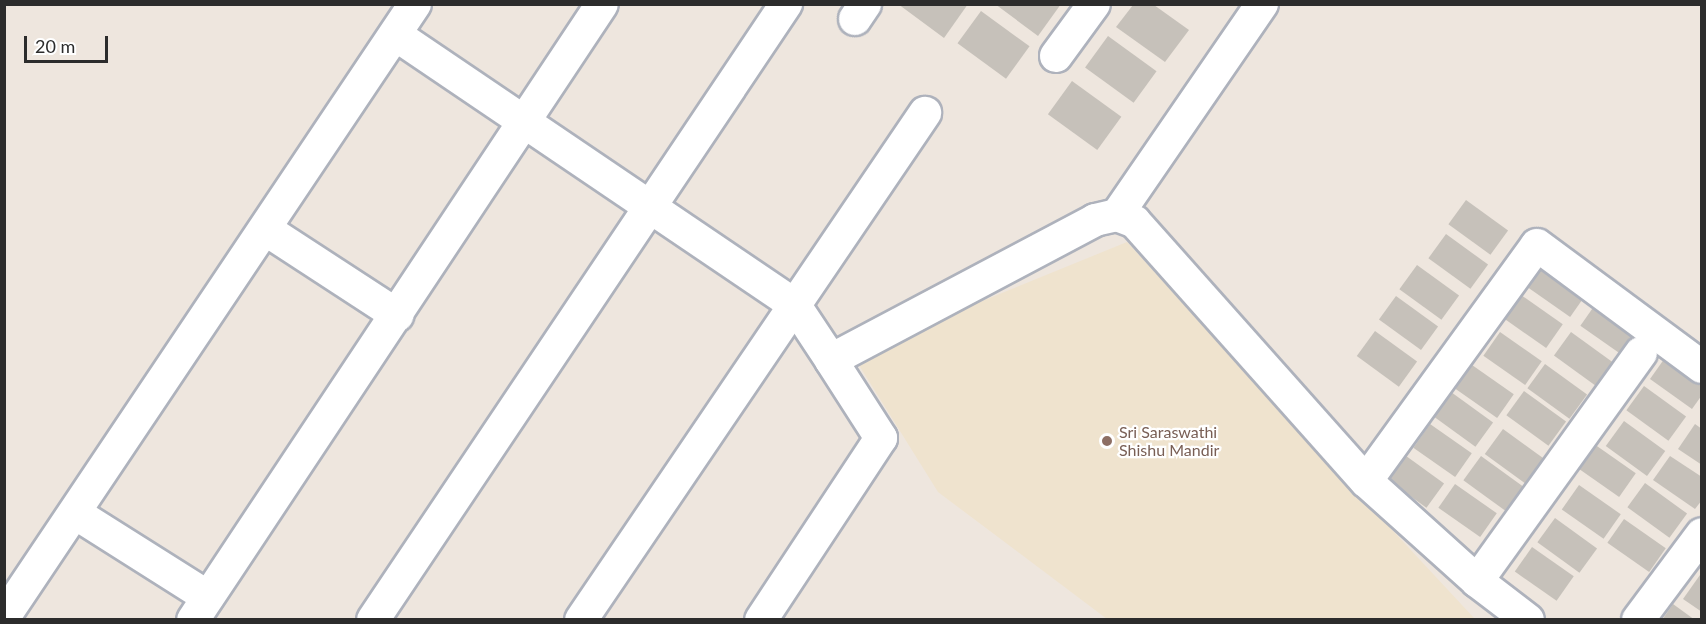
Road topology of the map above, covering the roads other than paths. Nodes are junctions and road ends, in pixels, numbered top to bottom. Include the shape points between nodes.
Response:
1 (416, 4) edge
2 (602, 4) edge
3 (786, 4) edge
4 (1094, 4) edge
5 (1262, 4) edge
6 (396, 35) junction
7 (1056, 57) dead end
8 (925, 113) dead end
9 (527, 122) junction
10 (653, 206) junction
11 (1117, 215) junction
12 (265, 230) junction
13 (794, 304) junction
14 (397, 315) junction
15 (1641, 353) dead end
16 (831, 360) junction
17 (1701, 367) edge
18 (1366, 481) junction
19 (75, 513) junction
20 (1701, 534) edge
21 (1477, 581) junction
22 (200, 608) edge
23 (4, 617) edge
24 (373, 620) edge
25 (581, 620) edge
26 (761, 620) edge
27 (1528, 620) edge
28 (1638, 620) edge

1 - 6 street
2 - 9 street
3 - 10 street
4 - 7 street
5 - 11 street
6 - 9 street
6 - 12 street
8 - 13 street
9 - 10 street
9 - 14 street
10 - 13 street
10 - 24 street
11 - 16 street via 1095,220
11 - 18 street via 1135,222
12 - 14 street
12 - 19 street
13 - 16 street
13 - 25 street
14 - 22 street
15 - 21 street
16 - 26 street via 881,438
17 - 18 street via 1537,245
18 - 21 street
19 - 22 street
19 - 23 street
20 - 28 street
21 - 27 street

